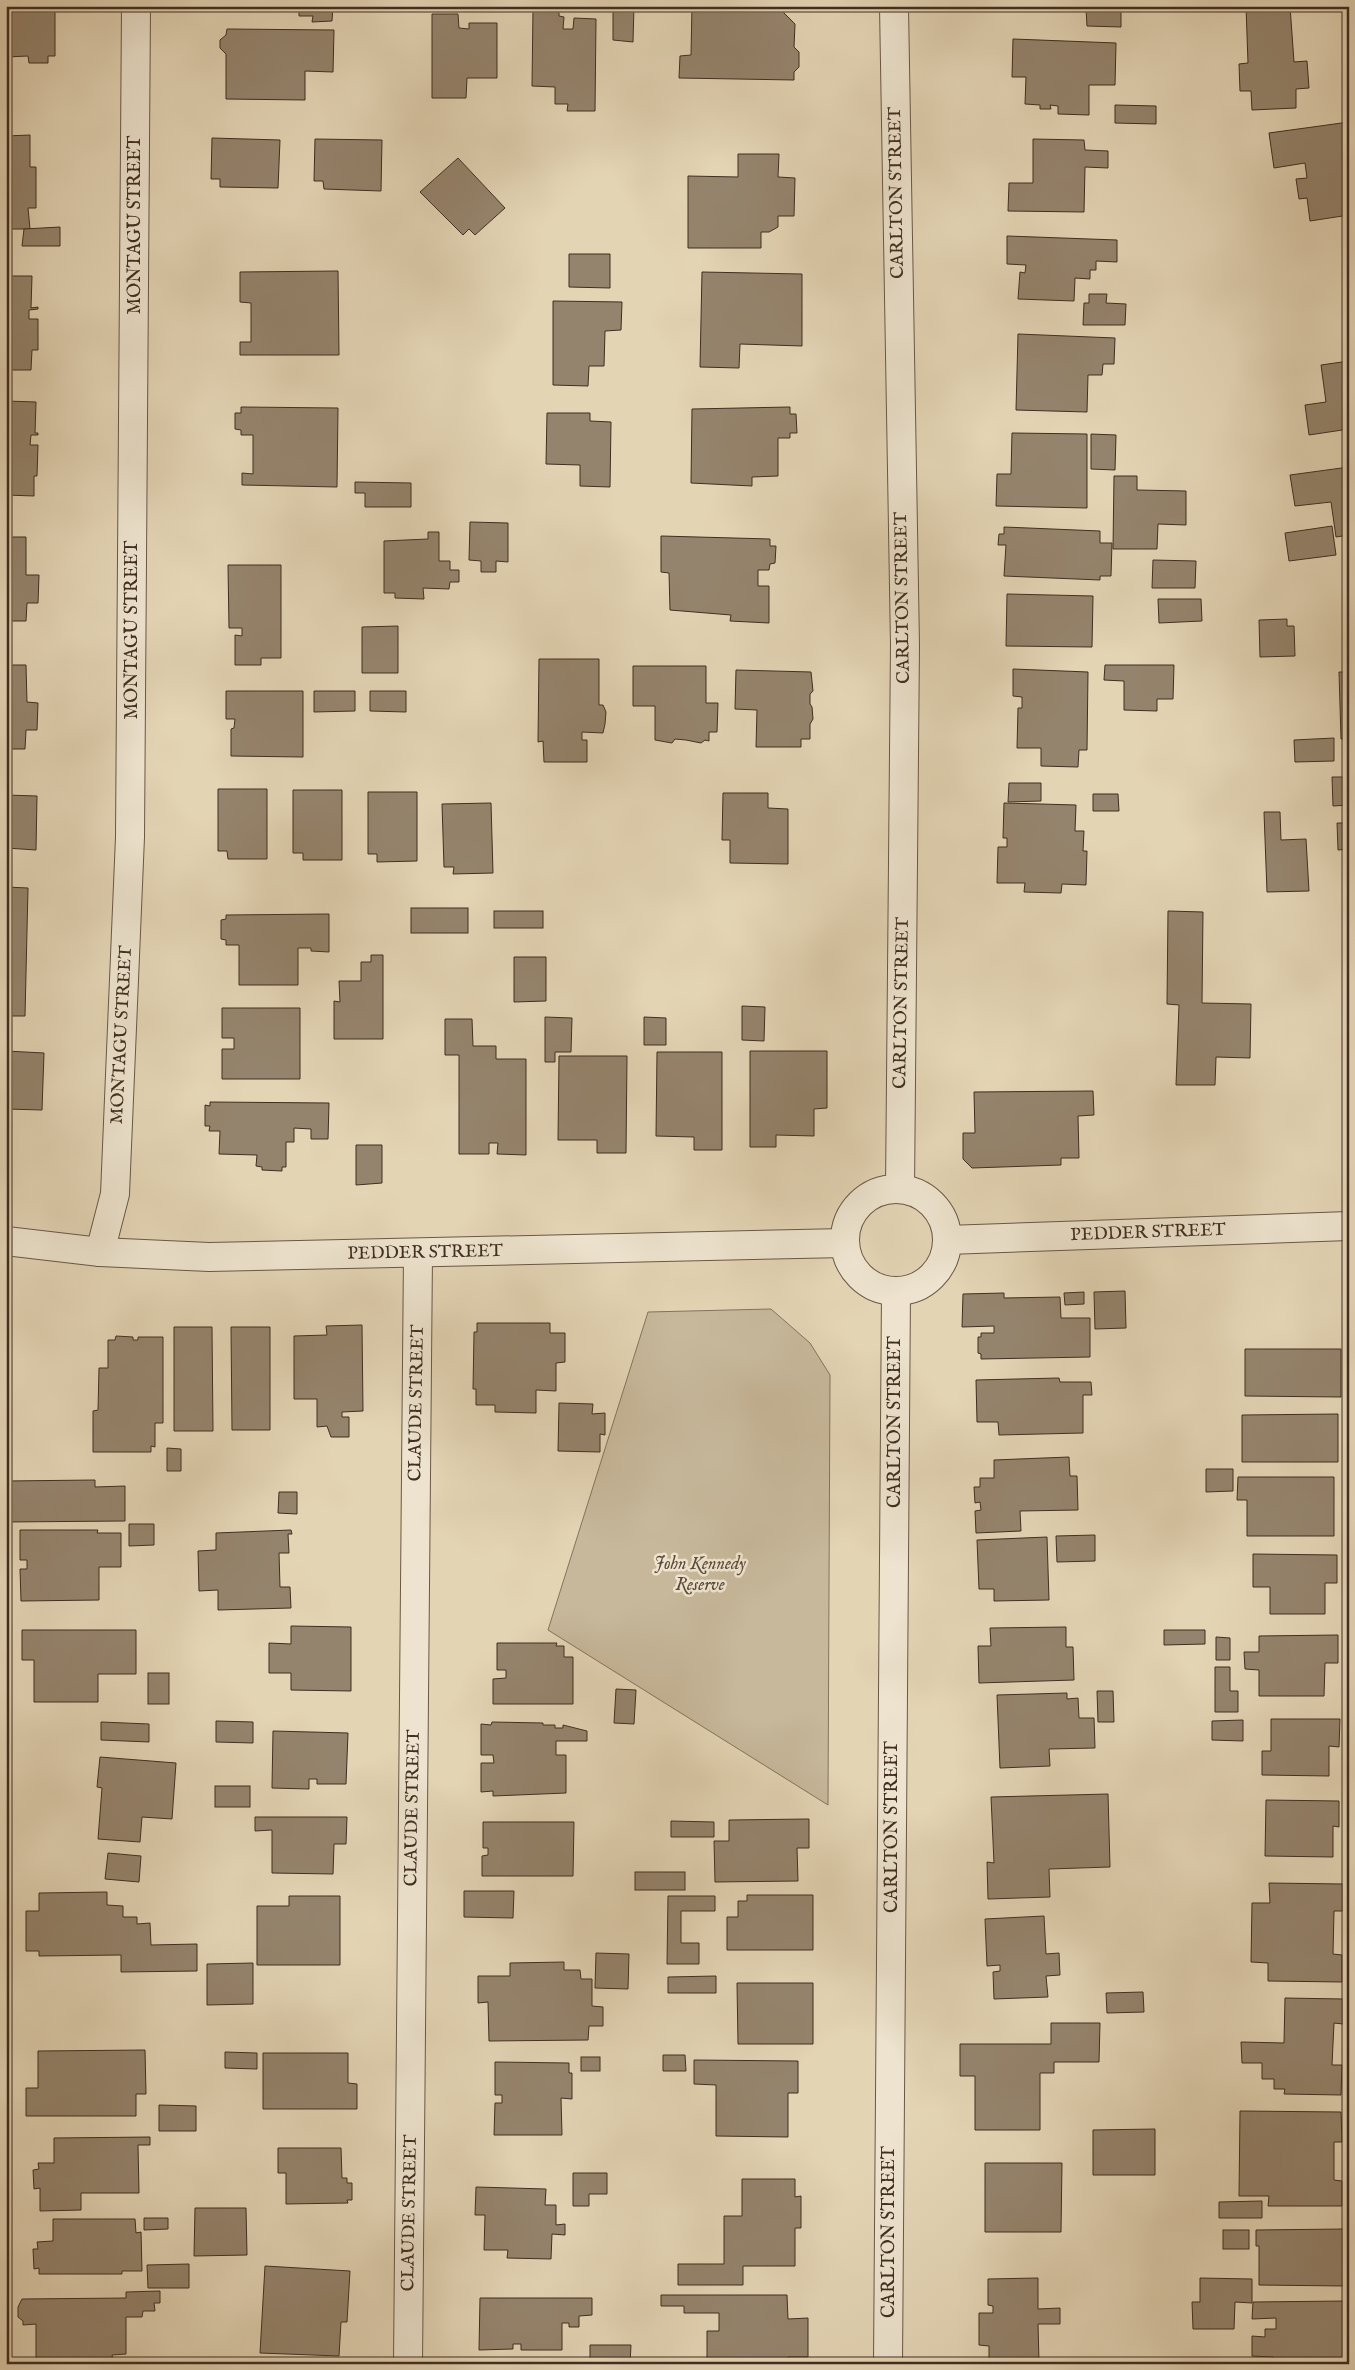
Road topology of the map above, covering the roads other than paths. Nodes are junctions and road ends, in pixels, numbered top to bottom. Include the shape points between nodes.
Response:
1 (136, 6) edge
2 (894, 6) edge
3 (900, 1189) junction
4 (1349, 1226) edge
5 (947, 1240) junction
6 (6, 1242) edge
7 (845, 1243) junction
8 (100, 1252) junction
9 (418, 1253) junction
10 (896, 1291) junction
11 (408, 2364) edge
12 (888, 2364) edge

1 - 8 street, MONTAGU STREET via 130,837 115,1194
2 - 3 street, CARLTON STREET via 905,645
3 - 5 street via 915,1192 939,1211
3 - 7 street via 885,1190 860,1204 848,1222
4 - 5 street, PEDDER STREET
5 - 10 street via 946,1253 932,1276 922,1284
6 - 8 street, PEDDER STREET
7 - 9 street, PEDDER STREET
7 - 10 street via 856,1271 867,1282
8 - 9 street, PEDDER STREET via 209,1257
9 - 11 street, CLAUDE STREET
10 - 12 street, CARLTON STREET

